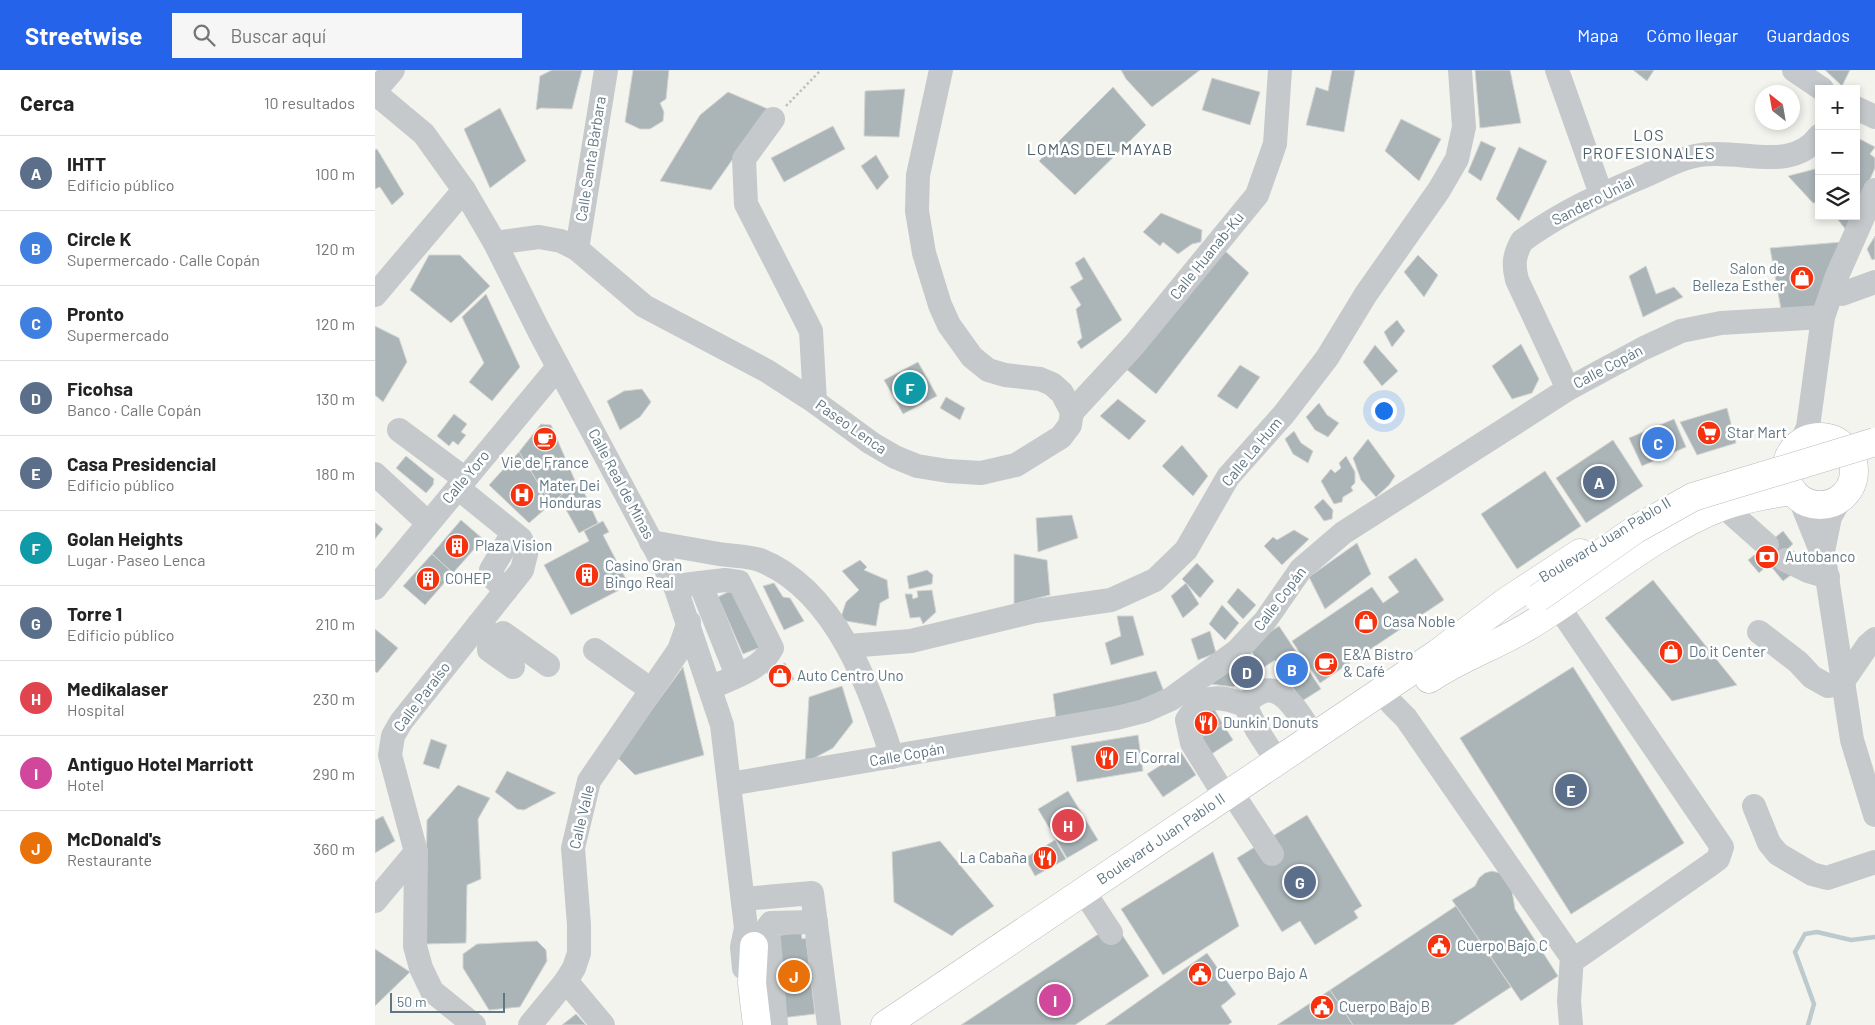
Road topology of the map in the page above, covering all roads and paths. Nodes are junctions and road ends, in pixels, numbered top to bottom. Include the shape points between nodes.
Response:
1 (393, 70) edge
2 (606, 70) edge
3 (821, 70) edge
4 (941, 70) edge
5 (1280, 70) edge
6 (1460, 70) edge
7 (1557, 70) edge
8 (1794, 70) edge
9 (1816, 85) edge
10 (375, 92) edge
11 (1860, 110) edge
12 (1875, 117) edge
13 (773, 119) joint
14 (1815, 140) edge
15 (464, 190) junction
16 (1875, 190) edge
17 (1601, 194) junction
18 (1861, 226) junction
19 (495, 243) junction
20 (577, 249) junction
21 (1875, 282) edge
22 (1841, 294) junction
23 (375, 295) edge
24 (1823, 317) junction
25 (558, 367) junction
26 (1568, 389) junction
27 (815, 402) junction
28 (1072, 412) junction
29 (399, 430) dead end
30 (1875, 433) edge
31 (1875, 442) edge
32 (1812, 444) junction
33 (375, 474) edge
34 (1857, 480) edge
35 (461, 483) junction
36 (1795, 495) junction
37 (1723, 506) junction
38 (429, 523) junction
39 (651, 542) junction
40 (1767, 545) dead end
41 (1785, 560) dead end
42 (1827, 572) junction
43 (700, 583) junction
44 (675, 586) junction
45 (375, 588) edge
46 (1548, 602) junction
47 (689, 622) junction
48 (487, 631) junction
49 (1759, 632) dead end
50 (1875, 640) edge
51 (849, 646) junction
52 (595, 650) dead end
53 (1442, 660) junction
54 (548, 665) dead end
55 (513, 667) dead end
56 (737, 675) junction
57 (1842, 683) junction
58 (710, 688) junction
59 (651, 689) junction
60 (1392, 704) junction
61 (1245, 705) junction
62 (1314, 736) junction
63 (892, 757) junction
64 (1277, 761) junction
65 (729, 784) junction
66 (1232, 801) junction
67 (1754, 806) dead end
68 (1875, 816) edge
69 (416, 852) junction
70 (1272, 854) dead end
71 (1875, 862) edge
72 (743, 899) junction
73 (375, 901) edge
74 (1092, 904) junction
75 (816, 922) junction
76 (1111, 933) dead end
77 (750, 937) junction
78 (1572, 956) junction
79 (566, 982) junction
80 (473, 1025) edge
81 (530, 1025) edge
82 (603, 1025) edge
83 (749, 1025) edge
84 (757, 1025) edge
85 (765, 1025) edge
86 (776, 1025) edge
87 (827, 1025) edge
88 (885, 1025) edge
89 (910, 1025) edge
90 (1571, 1025) edge

1 - 10 street
2 - 20 street, Calle Santa Bárbara
3 - 13 path
4 - 28 street via 918,175 917,211 940,305 972,357 988,370 1039,378 1052,384 1062,393
5 - 28 street, Calle Huanab-Ku via 1275,144 1257,195 1135,345
6 - 51 street, Calle La Hum via 1464,127 1457,159 1439,190 1366,294 1327,358 1284,414 1228,477 1186,550 1155,580 1111,600 1035,611 911,641
7 - 17 street
8 - 9 street
10 - 15 street, Calle Real de Minas via 424,134
11 - 12 street
13 - 27 street via 743,158 746,204 811,331
14 - 17 street, Sandero Unial via 1806,150 1790,156 1714,154 1691,157
15 - 19 street, Calle Real de Minas
15 - 23 street
16 - 18 street
17 - 26 street, Sandero Unial via 1533,233 1522,241 1515,253 1513,268 1517,280
18 - 22 street
18 - 24 street via 1837,276
19 - 20 street, Paseo Lenca via 539,237 561,241
19 - 25 street, Calle Real de Minas
20 - 27 street, Paseo Lenca via 644,306 767,371
21 - 22 street
22 - 32 street via 1833,320 1820,424
24 - 26 street, Calle Copán via 1721,323 1681,331
24 - 32 street via 1808,427
25 - 35 street, Calle Yoro
25 - 39 street, Calle Real de Minas
26 - 63 street, Calle Copán via 1326,545 1301,569 1252,636 1237,651 1171,699 1117,718
27 - 28 street, Paseo Lenca via 871,444 895,457 917,466 981,473 1016,465 1061,437 1070,426
29 - 35 street, Calle Paraíso
30 - 32 main road, Boulevard Juan Pablo II
31 - 46 main road, Boulevard Juan Pablo II, bridge via 1693,497 1636,529
32 - 34 main road via 1851,455
32 - 36 main road via 1785,469 1786,480
32 - 53 main road, Boulevard Juan Pablo II via 1689,490 1651,508 1507,601
33 - 38 street
34 - 36 main road via 1832,502 1821,505 1810,504
34 - 42 street via 1830,517 1823,551
35 - 38 street, Calle Yoro
35 - 48 street, Calle Paraíso via 521,539 526,554 521,570 506,590
36 - 37 main road, Boulevard Juan Pablo II
36 - 42 street via 1815,531
37 - 40 street
37 - 46 main road, Boulevard Juan Pablo II via 1671,531
38 - 45 street, Calle Yoro
39 - 44 street, Calle Real de Minas
39 - 51 street via 760,560 793,580 812,598
41 - 42 street
42 - 57 street
43 - 44 street
43 - 56 street
43 - 56 street via 739,582 772,648 760,664
44 - 47 street, Calle Real de Minas
46 - 53 main road, Boulevard Juan Pablo II via 1516,613
46 - 53 main road, Boulevard Juan Pablo II via 1527,627
46 - 78 street via 1722,847 1718,859 1710,865 1578,958
47 - 58 street, Calle Real de Minas
47 - 59 street, Calle Valle via 679,650
48 - 54 street via 503,633
48 - 55 street via 489,650
48 - 69 street, Calle Paraíso via 401,722 393,736 390,755
49 - 57 street via 1824,685
50 - 57 street via 1868,645
51 - 63 street via 865,680
52 - 59 street
53 - 60 main road, Boulevard Juan Pablo II
53 - 62 main road, Boulevard Juan Pablo II
56 - 58 street
57 - 68 street via 1852,740
58 - 65 street, Calle Real de Minas via 722,725
59 - 79 street, Calle Valle via 589,781 573,848 579,953
60 - 66 main road, Boulevard Juan Pablo II
60 - 78 street via 1406,718
61 - 62 street via 1264,690 1274,690 1287,698
61 - 64 street
61 - 66 street via 1220,696 1209,699 1187,720 1192,744
62 - 64 main road, Boulevard Juan Pablo II
63 - 65 street, Calle Copán
64 - 66 main road, Boulevard Juan Pablo II
65 - 72 street, Calle Real de Minas
66 - 70 street
66 - 74 main road, Boulevard Juan Pablo II
66 - 88 main road, Boulevard Juan Pablo II
67 - 71 street via 1769,843 1779,854 1812,874 1827,878
69 - 73 street
69 - 80 street, Calle Paraíso via 415,946 421,968 432,991
72 - 75 street via 810,892
72 - 77 street, Calle Real de Minas
74 - 76 street
74 - 89 main road, Boulevard Juan Pablo II
75 - 86 street via 771,923 768,927
75 - 87 street
77 - 83 street, Calle Real de Minas via 742,947
77 - 84 main road
77 - 85 street, Calle Real de Minas
78 - 90 street
79 - 81 street, Calle Valle
79 - 82 street

